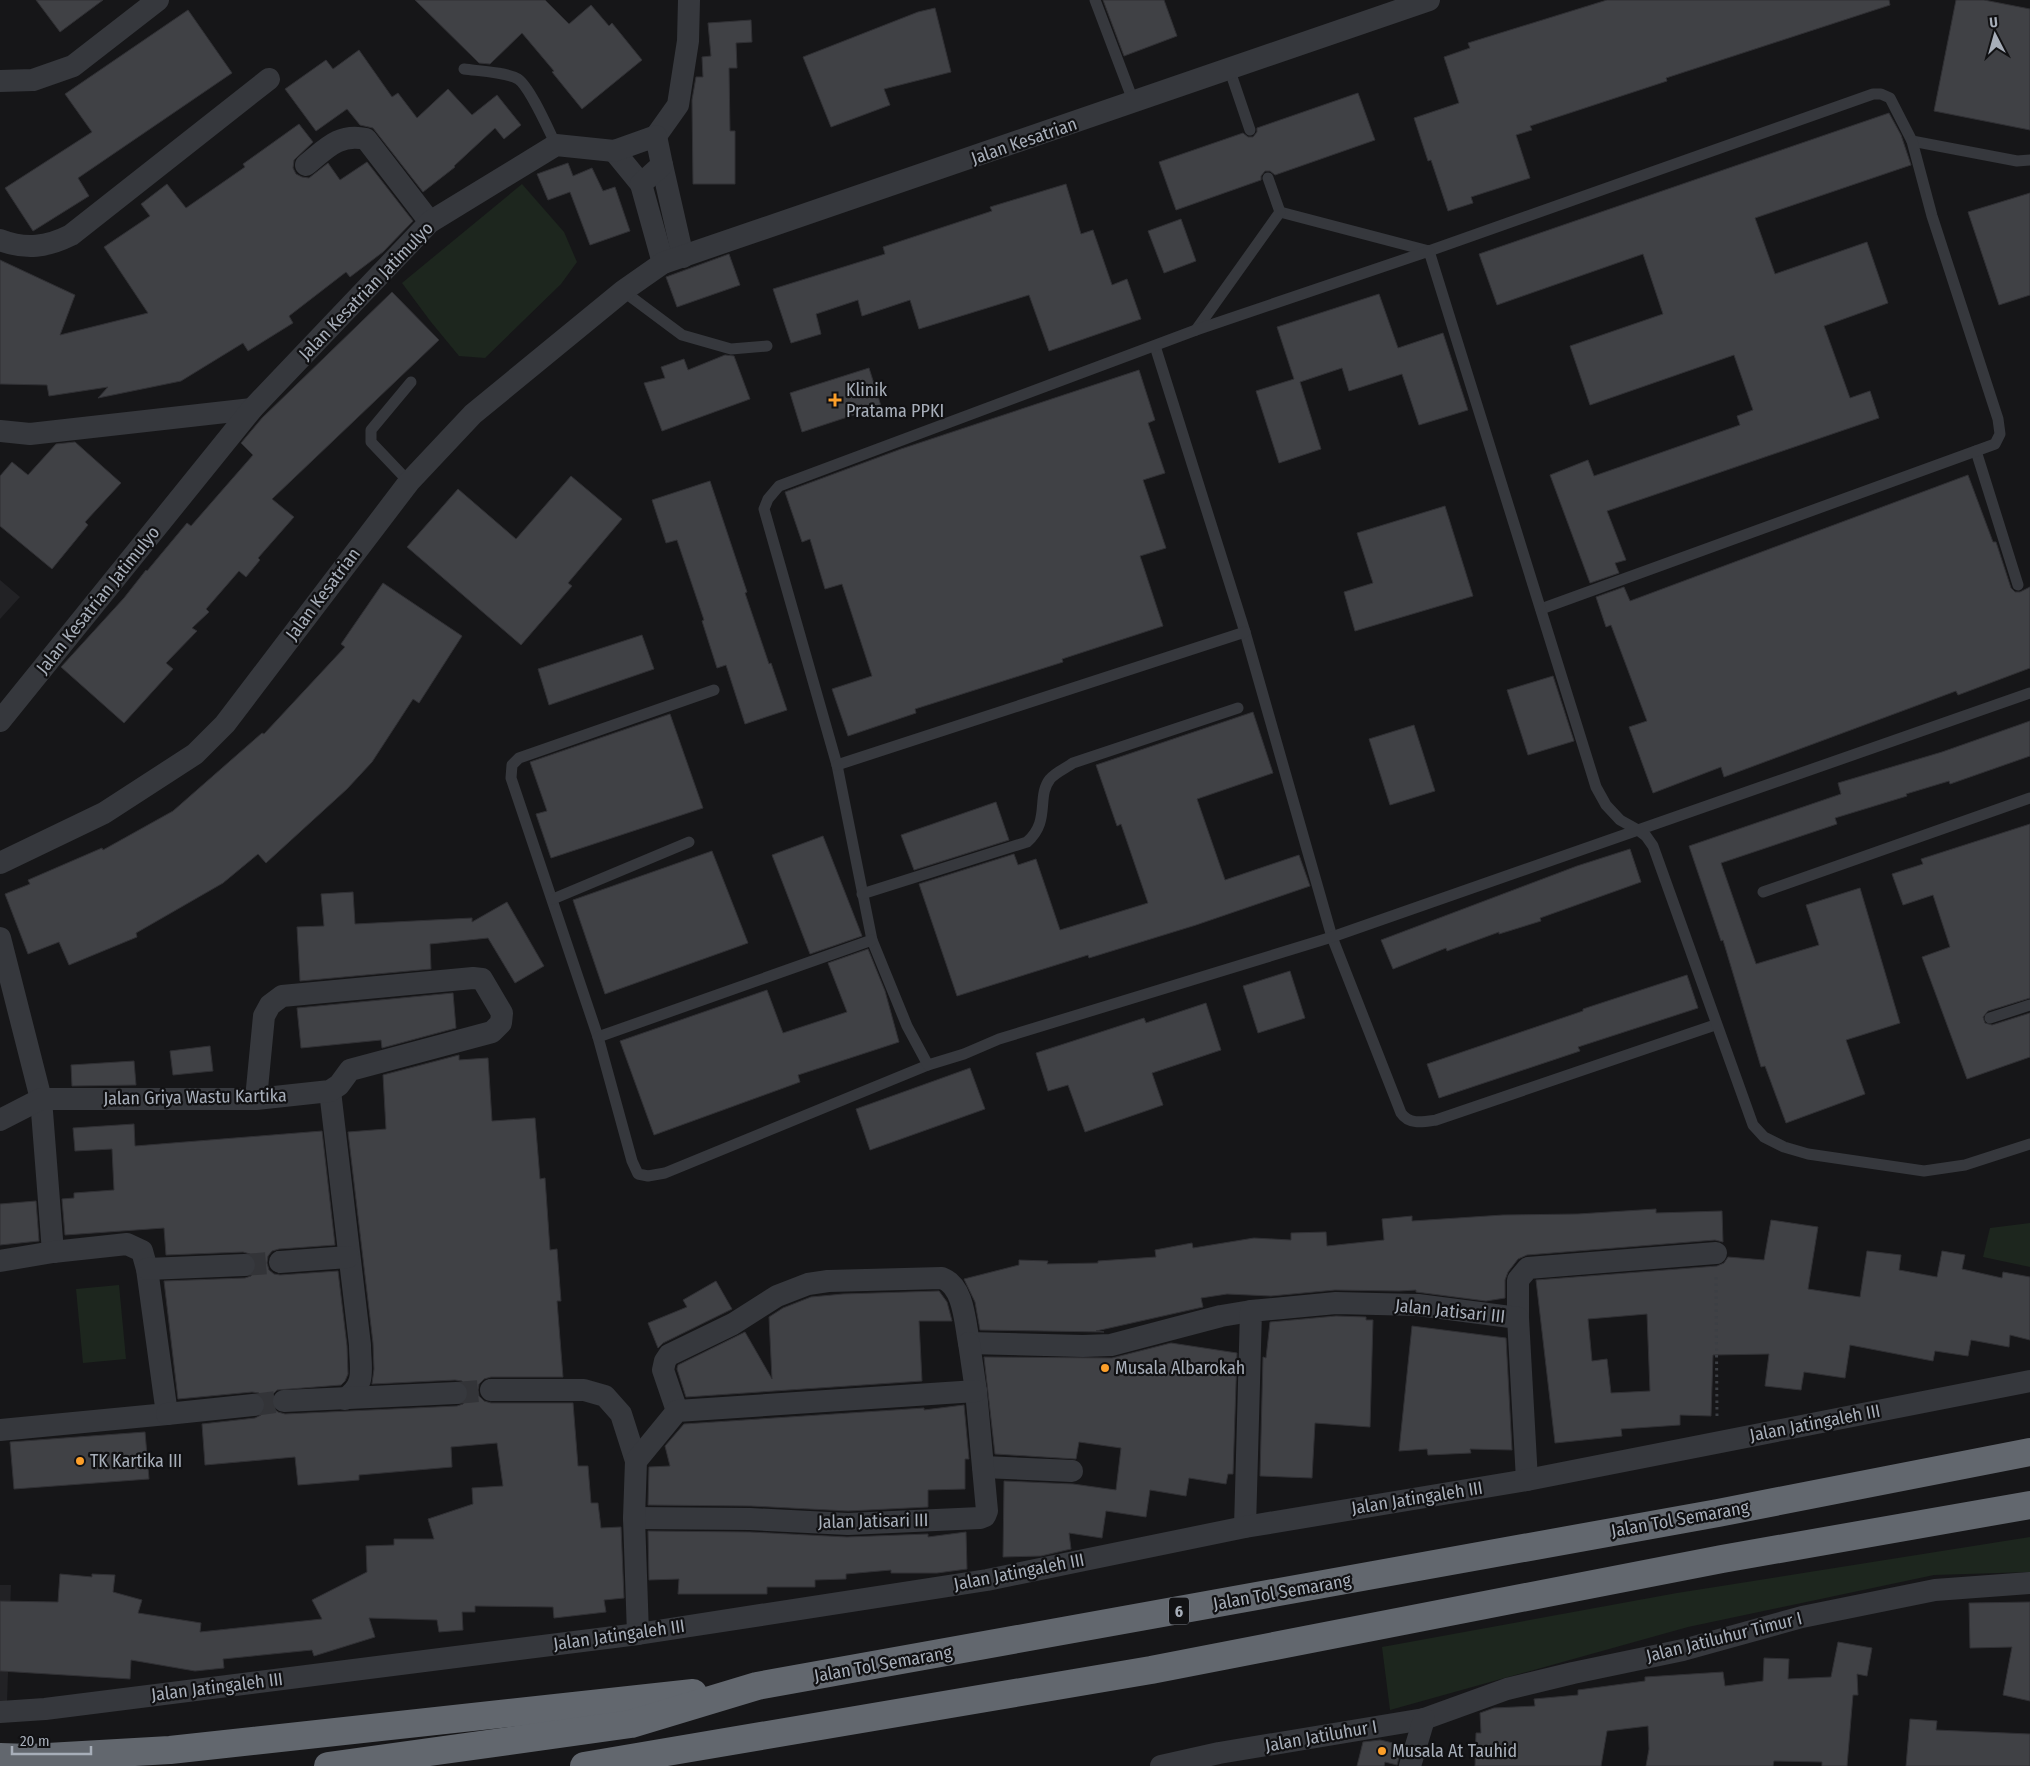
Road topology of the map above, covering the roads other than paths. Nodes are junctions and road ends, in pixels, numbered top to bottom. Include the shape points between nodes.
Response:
1 (158, 0) edge
2 (689, 0) edge
3 (1095, 0) edge
4 (1429, 0) edge
5 (1387, 7) edge
6 (1229, 68) junction
7 (464, 69) dead end
8 (270, 79) dead end
9 (0, 81) edge
10 (1134, 103) junction
11 (1250, 130) dead end
12 (656, 136) junction
13 (1912, 141) junction
14 (556, 145) junction
15 (614, 151) junction
16 (2030, 160) edge
17 (306, 165) dead end
18 (662, 165) junction
19 (1268, 178) dead end
20 (641, 184) junction
21 (1280, 212) junction
22 (430, 222) junction
23 (0, 240) edge
24 (1429, 251) junction
25 (673, 260) junction
26 (624, 291) junction
27 (1196, 330) junction
28 (767, 346) dead end
29 (1155, 346) junction
30 (411, 382) dead end
31 (252, 409) junction
32 (0, 431) edge
33 (1976, 451) junction
34 (409, 482) junction
35 (2018, 585) dead end
36 (1541, 609) junction
37 (1245, 632) junction
38 (714, 690) dead end
39 (2030, 693) edge
40 (1238, 708) dead end
41 (0, 721) edge
42 (836, 765) junction
43 (2030, 798) edge
44 (1638, 830) junction
45 (689, 842) dead end
46 (0, 863) edge
47 (1763, 892) dead end
48 (862, 894) junction
49 (553, 899) junction
50 (1332, 937) junction
51 (0, 938) edge
52 (872, 940) junction
53 (2030, 1005) edge
54 (1990, 1018) dead end
55 (1716, 1025) junction
56 (598, 1037) junction
57 (928, 1065) junction
58 (330, 1091) junction
59 (41, 1099) junction
60 (256, 1099) junction
61 (0, 1120) edge
62 (2030, 1144) edge
63 (53, 1252) junction
64 (1716, 1253) road end
65 (348, 1257) junction
66 (0, 1261) edge
67 (280, 1262) tunnel mouth
68 (244, 1265) tunnel mouth
69 (146, 1268) junction
70 (1251, 1311) junction
71 (1518, 1318) junction
72 (969, 1343) junction
73 (2030, 1381) edge
74 (491, 1390) tunnel mouth
75 (976, 1391) junction
76 (456, 1393) tunnel mouth
77 (345, 1399) junction
78 (284, 1401) tunnel mouth
79 (253, 1405) tunnel mouth
80 (677, 1411) junction
81 (167, 1414) junction
82 (0, 1430) edge
83 (2030, 1452) edge
84 (636, 1461) junction
85 (983, 1467) junction
86 (1072, 1471) dead end
87 (1527, 1480) junction
88 (2030, 1506) edge
89 (634, 1518) junction
90 (1245, 1527) junction
91 (2030, 1583) edge
92 (638, 1634) junction
93 (758, 1686) junction
94 (0, 1712) edge
95 (1424, 1719) junction
96 (0, 1758) edge
97 (1218, 1760) edge
98 (328, 1766) edge
99 (584, 1766) edge
100 (1161, 1766) edge
101 (1410, 1766) edge

1 - 9 street via 73,66 33,80
2 - 12 street via 688,41 678,105
3 - 10 lane
4 - 5 street, Jalan Kesatrian
5 - 6 street, Jalan Kesatrian
6 - 10 street, Jalan Kesatrian
6 - 11 lane
7 - 14 lane via 519,80
8 - 23 street via 72,235 54,244 32,247
10 - 25 street, Jalan Kesatrian
12 - 15 street
12 - 18 street
13 - 16 lane via 2017,161
13 - 24 lane via 1890,98 1873,94
13 - 33 lane via 1932,216 1998,419 2000,434 1994,444
14 - 15 street
14 - 22 street, Jalan Kesatrian Jatimulyo
15 - 20 street
17 - 22 street via 336,140 354,136 366,139
18 - 20 street
18 - 25 street
19 - 21 lane
20 - 25 street
21 - 24 lane
21 - 27 lane
22 - 31 street, Jalan Kesatrian Jatimulyo
24 - 27 lane
24 - 36 lane
25 - 26 street, Jalan Kesatrian
26 - 28 lane via 682,334 731,349
26 - 34 street, Jalan Kesatrian via 473,414
27 - 29 lane
29 - 37 lane
29 - 42 lane via 779,486 768,499 764,509 767,524
30 - 34 lane via 371,430 371,442
31 - 32 street via 30,434
31 - 41 street, Jalan Kesatrian Jatimulyo
33 - 35 lane
33 - 36 lane
34 - 46 street, Jalan Kesatrian via 225,724 195,754 104,812
36 - 44 lane via 1596,787 1620,820
37 - 42 lane
37 - 50 lane
38 - 49 lane via 519,758 512,765 511,778
39 - 44 lane
40 - 48 lane via 1073,764 1059,772 1049,780 1039,827 1028,842
42 - 48 lane
43 - 47 lane
44 - 50 lane
44 - 55 lane via 1653,846
45 - 49 lane
48 - 52 lane
49 - 56 lane
50 - 55 lane via 1401,1113 1405,1119 1417,1122 1436,1120
50 - 57 lane via 999,1039
51 - 59 street
52 - 56 lane
52 - 57 lane via 907,1026
53 - 54 lane
55 - 62 lane via 1753,1125 1764,1137 1784,1147 1808,1154 1924,1171 1965,1165
56 - 57 lane via 632,1161 638,1174 648,1176 665,1173
58 - 60 street, Jalan Griya Wastu Kartika
58 - 60 street via 350,1070 492,1032 501,1023 502,1013 482,979 473,978 282,996 270,1005 264,1016
58 - 65 street
59 - 60 street, Jalan Griya Wastu Kartika
59 - 61 street, Jalan Griya Wastu Kartika
59 - 63 street
63 - 66 street
63 - 69 street via 127,1244 142,1251
64 - 71 street via 1528,1268 1518,1280
65 - 67 street
65 - 77 street via 360,1345 361,1380 357,1390
68 - 69 street
69 - 81 street
70 - 71 street, Jalan Jatisari III via 1336,1303 1418,1305
70 - 72 street, Jalan Jatisari III via 1111,1344
70 - 90 street
71 - 87 street, Jalan Jatisari III
72 - 75 street, Jalan Jatisari III
72 - 80 street, Jalan Jatisari III via 961,1301 950,1280 808,1284 777,1296 732,1324 669,1355 663,1370
73 - 87 street, Jalan Jatingaleh III
74 - 84 street via 584,1390 605,1396 621,1414
75 - 80 street
75 - 85 street, Jalan Jatisari III
76 - 77 street
77 - 78 street
79 - 81 street
80 - 84 street
81 - 82 street
83 - 93 highway, Jalan Tol Semarang / 6 via 1698,1516
84 - 89 street
85 - 86 street
85 - 89 street, Jalan Jatisari III via 987,1511 980,1518 848,1524
87 - 90 street, Jalan Jatingaleh III
88 - 99 highway via 1722,1559 1151,1670
89 - 92 street
90 - 92 street, Jalan Jatingaleh III via 987,1580
91 - 95 street, Jalan Jatiluhur Timur I via 1936,1590 1802,1617 1683,1650 1507,1689
92 - 94 street, Jalan Jatingaleh III
93 - 96 highway via 170,1750
93 - 98 highway, Jalan Tol Semarang / 6 via 631,1724
95 - 97 street, Jalan Jatiluhur I
95 - 101 street
97 - 100 street, Jalan Jatiluhur I

